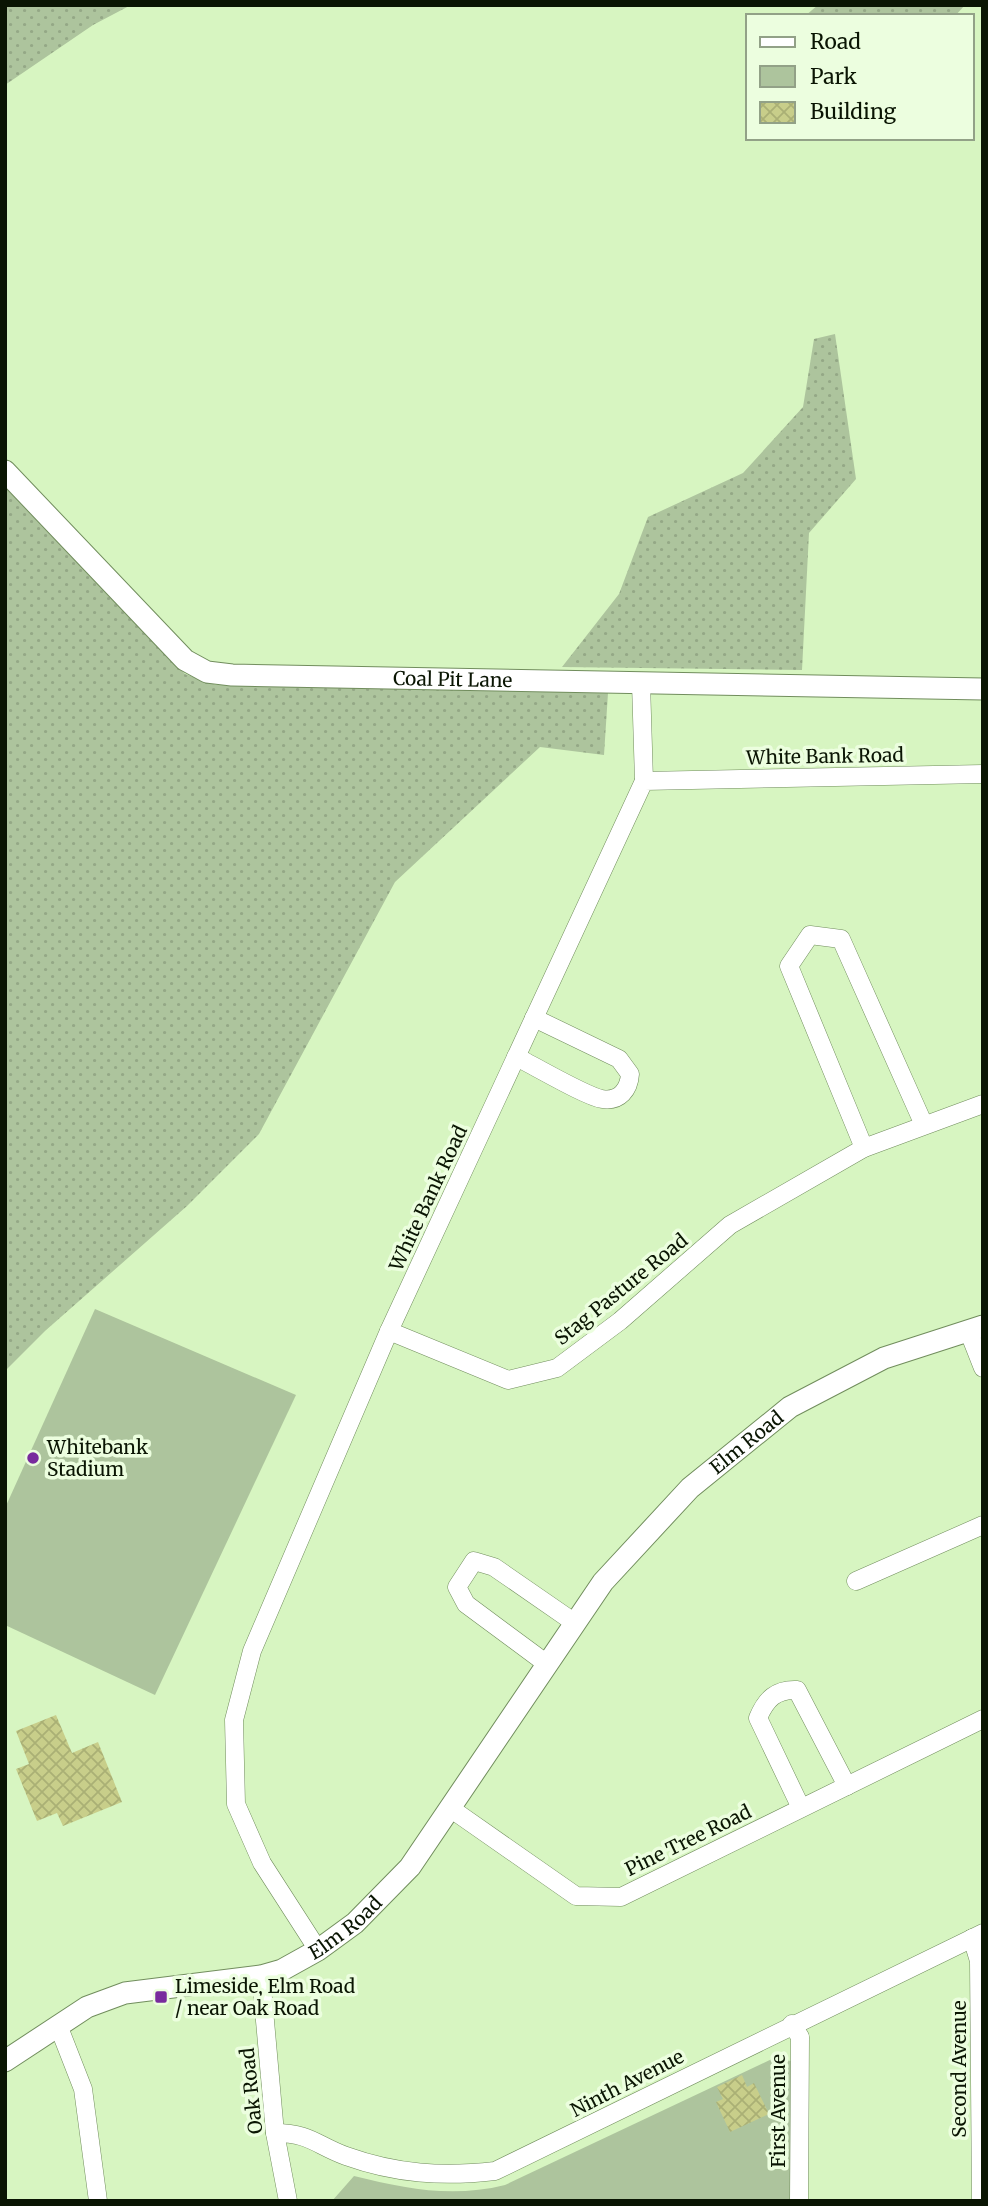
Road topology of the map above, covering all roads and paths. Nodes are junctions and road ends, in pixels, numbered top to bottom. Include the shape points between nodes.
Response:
1 (5, 471) edge
2 (641, 683) junction
3 (983, 689) edge
4 (983, 774) edge
5 (644, 781) junction
6 (534, 1018) junction
7 (516, 1057) junction
8 (983, 1104) edge
9 (924, 1125) junction
10 (864, 1148) junction
11 (975, 1328) edge
12 (389, 1331) junction
13 (983, 1368) edge
14 (983, 1525) edge
15 (856, 1581) dead end
16 (575, 1623) junction
17 (547, 1664) junction
18 (983, 1719) edge
19 (847, 1786) junction
20 (450, 1808) junction
21 (802, 1808) junction
22 (977, 1936) edge
23 (318, 1950) junction
24 (261, 1976) junction
25 (792, 2024) junction
26 (58, 2025) junction
27 (5, 2061) edge
28 (275, 2133) junction
29 (98, 2201) edge
30 (288, 2201) edge
31 (799, 2201) edge
32 (981, 2201) edge

1 - 2 street, Coal Pit Lane via 185,660 207,672
2 - 3 street, Coal Pit Lane
2 - 5 street
4 - 5 street, White Bank Road
5 - 6 street, White Bank Road
6 - 7 street, White Bank Road
6 - 7 street via 619,1059 630,1073 629,1086 622,1094 601,1099
7 - 12 street, White Bank Road
8 - 9 street, Stag Pasture Road
9 - 10 street, Stag Pasture Road
9 - 10 street via 841,939 810,934 789,966
10 - 12 street, Stag Pasture Road via 730,1225 620,1321 557,1368 508,1380
11 - 13 street
11 - 16 street, Elm Road via 884,1358 790,1407 690,1488 603,1582
12 - 23 street, White Bank Road via 251,1651 234,1720 236,1804 262,1863
14 - 15 street
16 - 17 street, Elm Road
16 - 17 street via 494,1567 474,1561 457,1587 466,1604
17 - 20 street, Elm Road
18 - 19 street, Pine Tree Road
19 - 21 street, Pine Tree Road
19 - 21 street via 797,1690 783,1689 765,1702 758,1718
20 - 21 street, Pine Tree Road via 576,1896 621,1897
20 - 23 street, Elm Road via 410,1867 355,1923
22 - 25 street, Ninth Avenue
22 - 32 street, Second Avenue
23 - 24 street, Elm Road
24 - 26 street, Elm Road via 125,1993
24 - 28 street, Oak Road
25 - 28 street, Ninth Avenue via 495,2171 438,2176 403,2172 344,2155 300,2133
25 - 31 street, First Avenue via 800,2037
26 - 27 street, Elm Road
26 - 29 street via 83,2090
28 - 30 street, Oak Road

